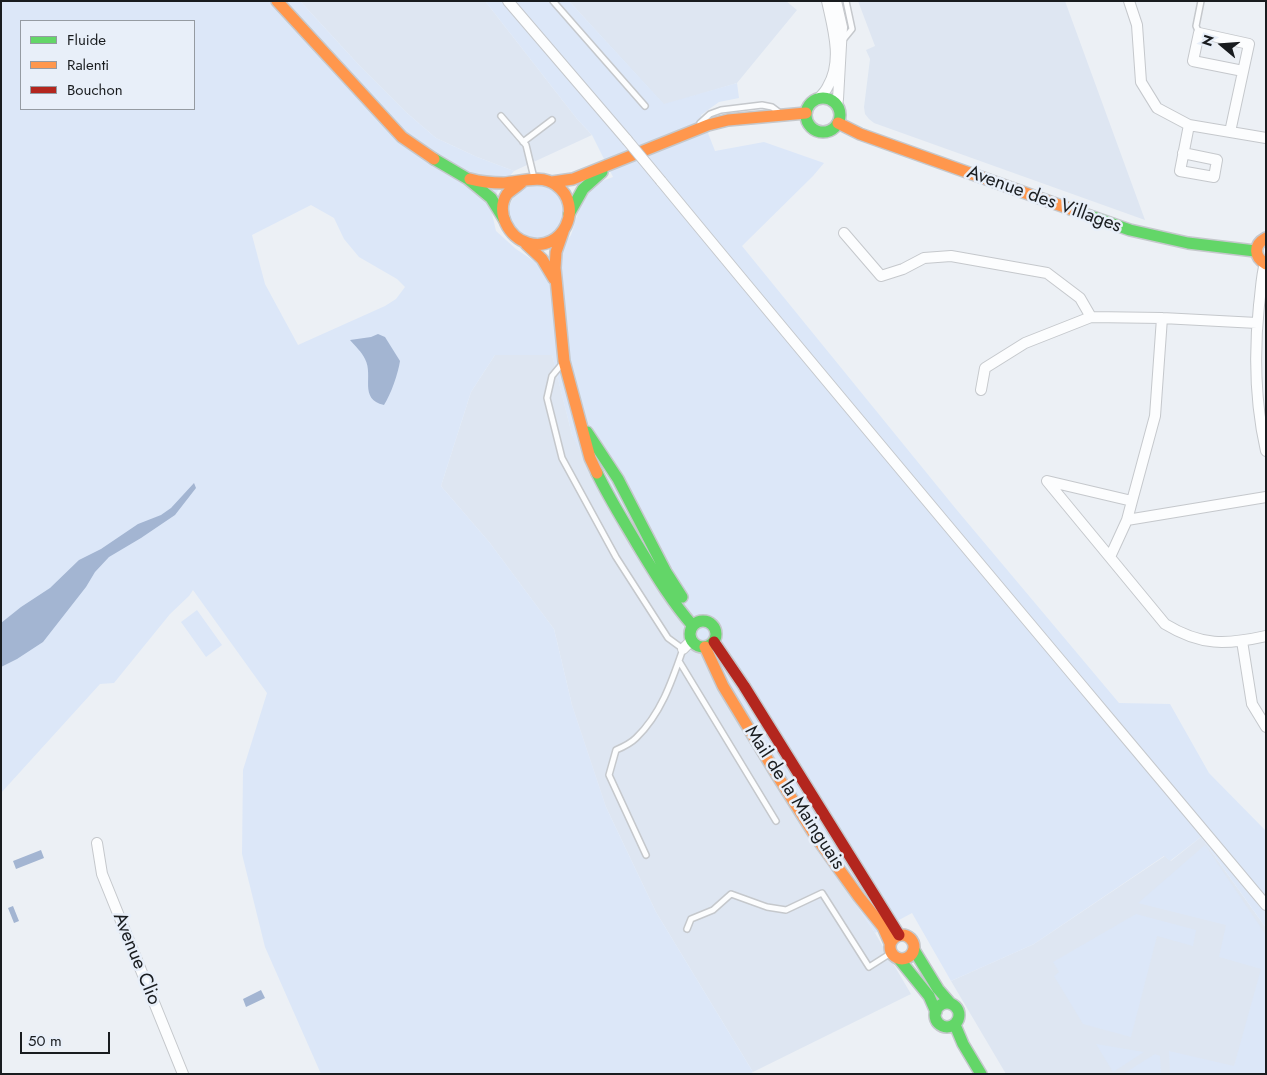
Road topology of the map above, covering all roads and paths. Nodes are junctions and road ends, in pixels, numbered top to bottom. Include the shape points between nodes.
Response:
1 (277, 1) edge
2 (508, 1) edge
3 (553, 1) edge
4 (827, 1) edge
5 (836, 1) edge
6 (846, 1) edge
7 (1129, 1) edge
8 (1201, 1) edge
9 (1199, 33) junction
10 (841, 42) junction
11 (1243, 71) junction
12 (818, 99) junction
13 (836, 105) junction
14 (645, 106) dead end
15 (806, 114) junction
16 (501, 116) dead end
17 (552, 120) dead end
18 (838, 123) junction
19 (1189, 125) junction
20 (1230, 132) junction
21 (1266, 138) edge
22 (523, 142) junction
23 (1183, 153) dead end
24 (610, 165) junction
25 (468, 179) junction
26 (528, 180) junction
27 (552, 182) junction
28 (569, 214) junction
29 (504, 219) junction
30 (563, 232) junction
31 (844, 233) dead end
32 (1266, 238) edge
33 (525, 243) junction
34 (1255, 251) junction
35 (1265, 263) edge
36 (555, 282) junction
37 (1090, 317) junction
38 (1162, 318) junction
39 (1257, 323) junction
40 (564, 361) junction
41 (981, 390) dead end
42 (582, 422) junction
43 (1263, 426) edge
44 (1266, 450) edge
45 (1266, 497) edge
46 (1132, 501) junction
47 (1127, 520) junction
48 (1110, 557) junction
49 (694, 624) junction
50 (1266, 636) edge
51 (1242, 642) junction
52 (687, 645) junction
53 (709, 645) junction
54 (679, 661) junction
55 (1265, 724) edge
56 (776, 821) dead end
57 (97, 843) dead end
58 (646, 855) dead end
59 (1266, 905) edge
60 (687, 929) dead end
61 (899, 935) junction
62 (914, 950) junction
63 (894, 952) junction
64 (951, 1004) junction
65 (936, 1012) junction
66 (954, 1025) junction
67 (183, 1074) edge
68 (981, 1074) edge

1 - 25 street via 402,137
2 - 59 street, bridge
3 - 14 lane
4 - 12 street via 836,56 828,86
5 - 10 street via 842,27
6 - 10 lane via 852,30
7 - 19 street via 1137,25 1142,82 1157,108
8 - 9 lane via 1196,26
9 - 11 street via 1249,44
9 - 11 street via 1193,61
10 - 13 street
11 - 20 street
12 - 13 street via 832,100
12 - 15 street via 810,104
13 - 18 street via 840,112
15 - 18 street via 808,125 818,132 830,132
15 - 24 street via 728,120 708,125
16 - 22 lane
17 - 22 lane
18 - 34 street, Avenue des Villages via 860,134 1130,230 1188,243
19 - 20 street
19 - 23 street
20 - 21 street
22 - 26 lane via 526,145
24 - 27 street via 573,179
24 - 28 street via 583,189
25 - 26 street via 498,183
25 - 29 street via 491,198
26 - 27 street
26 - 29 street via 513,188 507,196
27 - 28 street via 567,198
28 - 30 street
29 - 33 street via 512,234
30 - 33 street via 546,244
30 - 36 street via 556,252
31 - 37 street via 881,276 924,258 952,256 1046,273 1080,298
32 - 34 street via 1258,243
33 - 36 street via 542,259
34 - 35 street via 1258,259
35 - 39 street
36 - 40 street
37 - 38 street
37 - 41 street via 1025,344 985,368
38 - 39 street
38 - 46 street via 1154,416
39 - 43 street via 1256,363
40 - 42 street
40 - 52 lane via 552,376 547,398 562,458 616,556 668,638
42 - 49 street via 618,479
42 - 49 street via 590,458 607,493 677,608
43 - 44 street
45 - 47 street
46 - 47 street
46 - 48 street via 1047,481
47 - 48 street
48 - 51 street via 1165,624 1180,634 1201,641
49 - 52 street
49 - 53 street via 705,621 713,625 716,634
50 - 51 street
51 - 55 street via 1252,704
52 - 53 street
52 - 54 lane
53 - 61 street, Mail de la Mainguais via 717,645 744,686
53 - 63 street, Mail de la Mainguais via 723,686 816,836 883,927
54 - 56 lane
54 - 58 lane via 656,715 635,740 616,750 609,775
57 - 67 street, Avenue Clio via 102,874
60 - 63 lane via 691,919 713,910 731,894 786,910 822,893 869,967
61 - 62 street via 910,938
61 - 63 street via 895,937
62 - 63 street via 909,958
62 - 64 street
63 - 65 street, Mail de la Mainguais via 929,996
64 - 65 street via 944,1004
64 - 66 street via 959,1012 959,1019
65 - 66 street via 936,1019 941,1025
66 - 68 street

